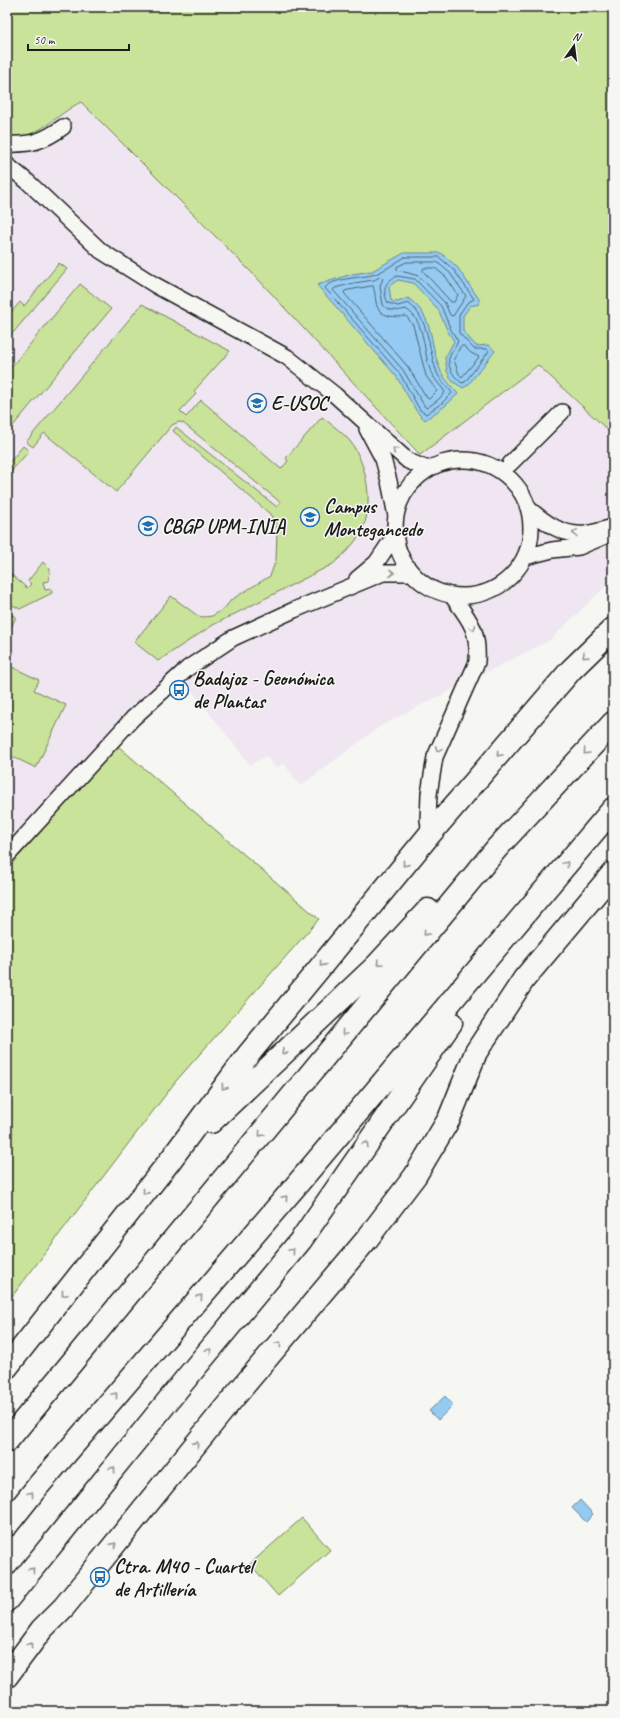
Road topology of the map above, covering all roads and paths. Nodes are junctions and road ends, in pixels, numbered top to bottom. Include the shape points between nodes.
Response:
1 (63, 127) dead end
2 (7, 144) edge
3 (7, 165) edge
4 (562, 412) dead end
5 (363, 421) junction
6 (510, 464) dead end
7 (428, 469) junction
8 (529, 509) junction
9 (396, 516) junction
10 (613, 527) edge
11 (613, 533) edge
12 (395, 535) junction
13 (526, 557) junction
14 (411, 573) junction
15 (347, 588) junction
16 (452, 596) junction
17 (613, 629) edge
18 (613, 723) edge
19 (613, 809) edge
20 (430, 834) junction
21 (497, 848) junction
22 (7, 856) edge
23 (613, 873) edge
24 (541, 894) junction
25 (169, 1162) junction
26 (7, 1367) edge
27 (7, 1441) edge
28 (7, 1525) edge
29 (7, 1600) edge
30 (7, 1676) edge

1 - 2 street via 39,142
3 - 5 street via 101,251 287,357
4 - 6 street
7 -> 5 street via 408,461
5 - 9 street via 383,459
7 - 8 street via 450,461 476,461 500,470 519,488
7 - 9 street via 413,482 402,498
10 -> 8 street via 586,534 567,533 543,521
8 - 13 street via 532,525 531,542
9 - 12 street
11 - 13 street via 579,548 552,550
12 - 14 street via 400,555
12 - 15 street via 376,563
13 - 16 street via 513,576 495,589 474,596
15 -> 14 street via 383,573
14 - 16 street via 430,588
15 - 22 street via 233,638 188,668 133,718
16 -> 20 street via 473,626 478,650 477,662 435,757 429,794
17 -> 20 highway via 571,670
18 -> 21 highway
24 -> 19 highway
20 -> 25 highway via 248,1055
21 -> 25 highway via 456,880 377,965
21 -> 27 highway
30 -> 23 highway via 42,1629 64,1607 225,1408 367,1239 415,1176 449,1119 476,1052 515,992
28 -> 24 highway
29 -> 24 highway via 301,1240 417,1068
25 -> 26 highway

